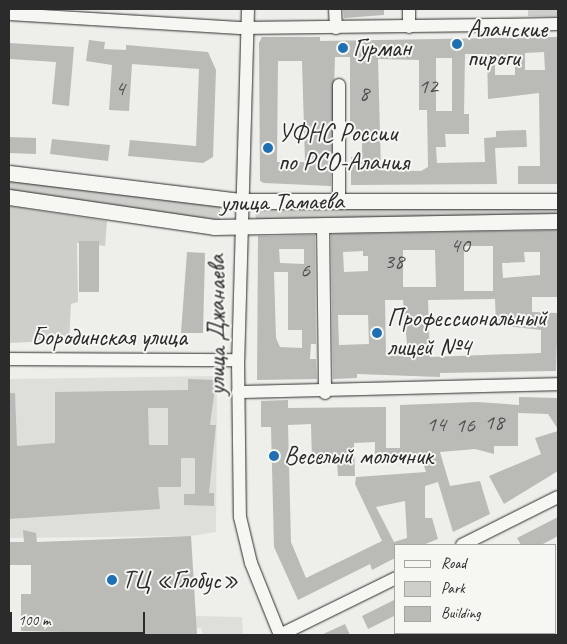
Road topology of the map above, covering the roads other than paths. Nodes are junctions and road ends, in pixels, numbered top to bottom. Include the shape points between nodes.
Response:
1 (248, 9) edge
2 (335, 9) edge
3 (409, 9) edge
4 (9, 14) edge
5 (558, 24) edge
6 (409, 27) junction
7 (248, 28) junction
8 (336, 28) junction
9 (339, 85) dead end
10 (9, 173) edge
11 (9, 197) edge
12 (242, 201) junction
13 (339, 201) junction
14 (558, 201) edge
15 (558, 221) edge
16 (323, 226) junction
17 (241, 227) junction
18 (9, 359) edge
19 (238, 360) junction
20 (558, 384) edge
21 (238, 392) junction
22 (325, 394) junction
23 (558, 497) edge
24 (464, 544) edge
25 (394, 579) edge
26 (280, 635) edge

1 - 7 street, улица Джанаева
2 - 8 street
3 - 6 street
4 - 7 street
5 - 6 street
6 - 8 street
7 - 8 street
7 - 12 street, улица Джанаева
9 - 13 street
10 - 12 main road, улица Тамаева
11 - 17 main road, улица Тамаева
12 - 13 main road, улица Тамаева
12 - 17 street, улица Джанаева
13 - 14 main road, улица Тамаева
15 - 16 main road, улица Тамаева
16 - 17 main road, улица Тамаева
16 - 22 street
17 - 19 street, улица Джанаева
18 - 19 street, Бородинская улица
19 - 21 street, улица Джанаева
20 - 22 street
21 - 22 street
21 - 26 street, улица Джанаева via 242,533
23 - 24 street
25 - 26 street

